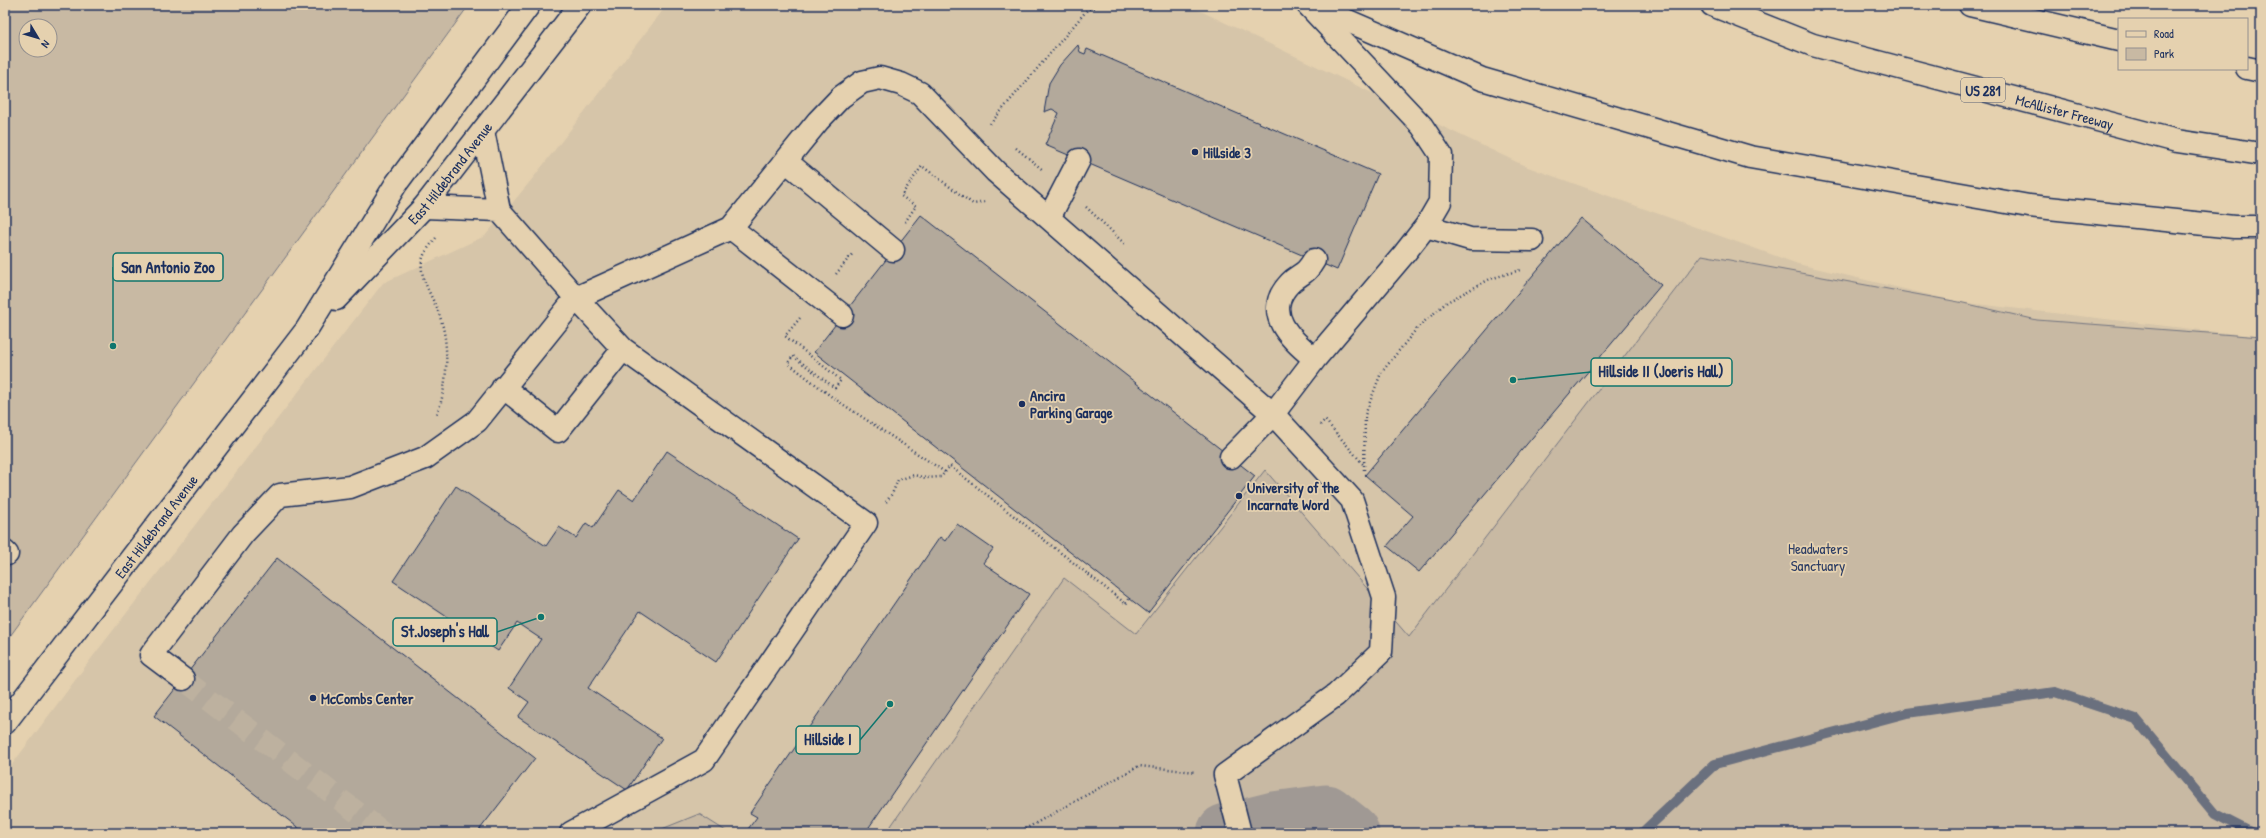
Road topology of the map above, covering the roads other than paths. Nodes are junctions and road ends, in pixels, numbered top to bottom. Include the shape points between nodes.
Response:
1 (529, 5) edge
2 (580, 5) edge
3 (1310, 5) edge
4 (1712, 5) edge
5 (1970, 5) edge
6 (2118, 40) edge
7 (2248, 68) edge
8 (2261, 71) edge
9 (483, 131) junction
10 (2261, 154) edge
11 (1079, 160) dead end
12 (787, 162) junction
13 (424, 207) junction
14 (499, 210) junction
15 (1049, 218) junction
16 (1426, 226) junction
17 (2261, 227) edge
18 (731, 228) junction
19 (1532, 240) dead end
20 (894, 250) dead end
21 (1314, 260) dead end
22 (576, 298) junction
23 (842, 315) dead end
24 (307, 329) junction
25 (623, 349) junction
26 (1315, 359) junction
27 (503, 387) junction
28 (1273, 414) junction
29 (1231, 457) dead end
30 (183, 679) tunnel mouth
31 (5, 723) edge
32 (571, 833) edge
33 (1240, 833) edge

1 - 24 main road, East Hildebrand Avenue via 396,184
2 - 9 main road, East Hildebrand Avenue
3 - 16 main road via 1422,126 1441,155 1440,202
3 - 17 main road via 1482,79 1750,157 2030,206 2234,227
4 - 10 main road, McAllister Freeway / US 281 via 1813,45 2177,140
5 - 6 main road
7 - 8 main road
9 - 13 main road, East Hildebrand Avenue
9 - 14 main road
11 - 15 main road
12 - 15 main road via 840,97 862,82 880,78 920,93 1007,181
12 - 18 main road
12 - 20 main road
13 - 14 main road
13 - 24 main road, East Hildebrand Avenue
14 - 22 main road
15 - 28 main road
16 - 19 main road via 1470,239
16 - 26 main road
18 - 22 main road
18 - 23 main road
21 - 26 main road via 1307,272 1290,283 1279,302 1280,322 1295,343
22 - 25 main road
22 - 27 main road
24 - 31 main road, East Hildebrand Avenue
25 - 27 main road via 558,431
25 - 32 main road via 866,523 704,760
26 - 28 main road
27 - 30 main road via 477,420 425,458 350,487 280,495 243,534 151,655
28 - 29 main road
28 - 33 main road via 1352,500 1384,597 1381,652 1336,695 1225,775

